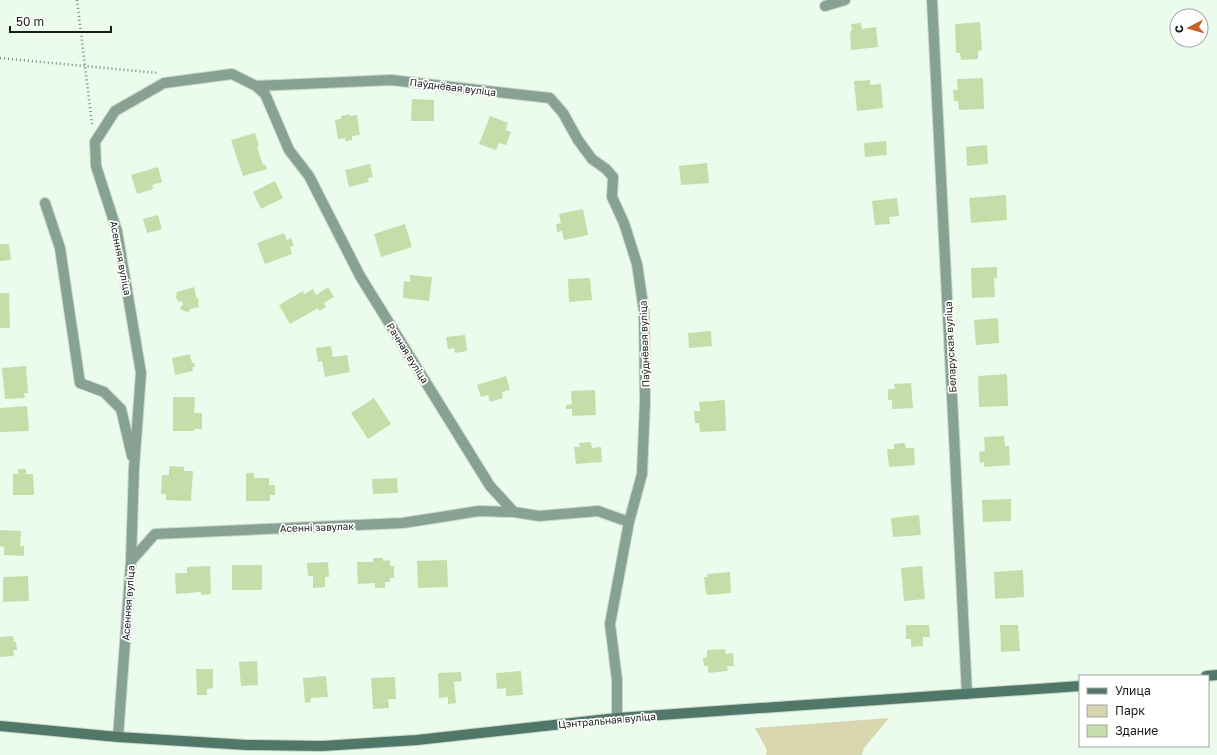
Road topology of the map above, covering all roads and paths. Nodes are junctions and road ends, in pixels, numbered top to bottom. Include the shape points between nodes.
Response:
1 (77, 0) edge
2 (845, 0) edge
3 (932, 0) edge
4 (825, 6) dead end
5 (0, 58) edge
6 (85, 66) junction
7 (164, 78) junction
8 (256, 86) junction
9 (95, 142) junction
10 (45, 204) dead end
11 (134, 468) junction
12 (514, 512) junction
13 (629, 522) junction
14 (131, 561) junction
15 (1079, 686) edge
16 (967, 694) junction
17 (617, 718) junction
18 (0, 726) edge
19 (118, 737) junction

1 - 6 path
2 - 4 street
3 - 16 street, Беларуская вуліца
5 - 6 path
6 - 7 path
6 - 9 path
7 - 8 street via 232,74
7 - 9 street via 115,111
8 - 12 street, Рачная вуліца via 265,94 289,150 309,176 360,276 490,486
8 - 13 street, Паўднёвая вуліца via 390,80 550,98 564,113 578,140 592,159 613,177 612,197 624,223 637,264 644,311 645,402 642,474
9 - 11 street, Асенняя вуліца via 96,166 117,231 141,373
10 - 11 street, Асенняя вуліца via 60,248 80,383 104,392 121,409
11 - 14 street, Асенняя вуліца
12 - 13 street via 539,516 598,511
12 - 14 street, Асенні завулак via 479,511 403,523 155,534
13 - 17 street, Паўднёвая вуліца via 610,624 617,680
14 - 19 street, Асенняя вуліца
15 - 16 street, Цэнтральная вуліца
16 - 17 street, Цэнтральная вуліца
17 - 19 street, Цэнтральная вуліца via 417,740 322,746 247,745
18 - 19 street, Цэнтральная вуліца

